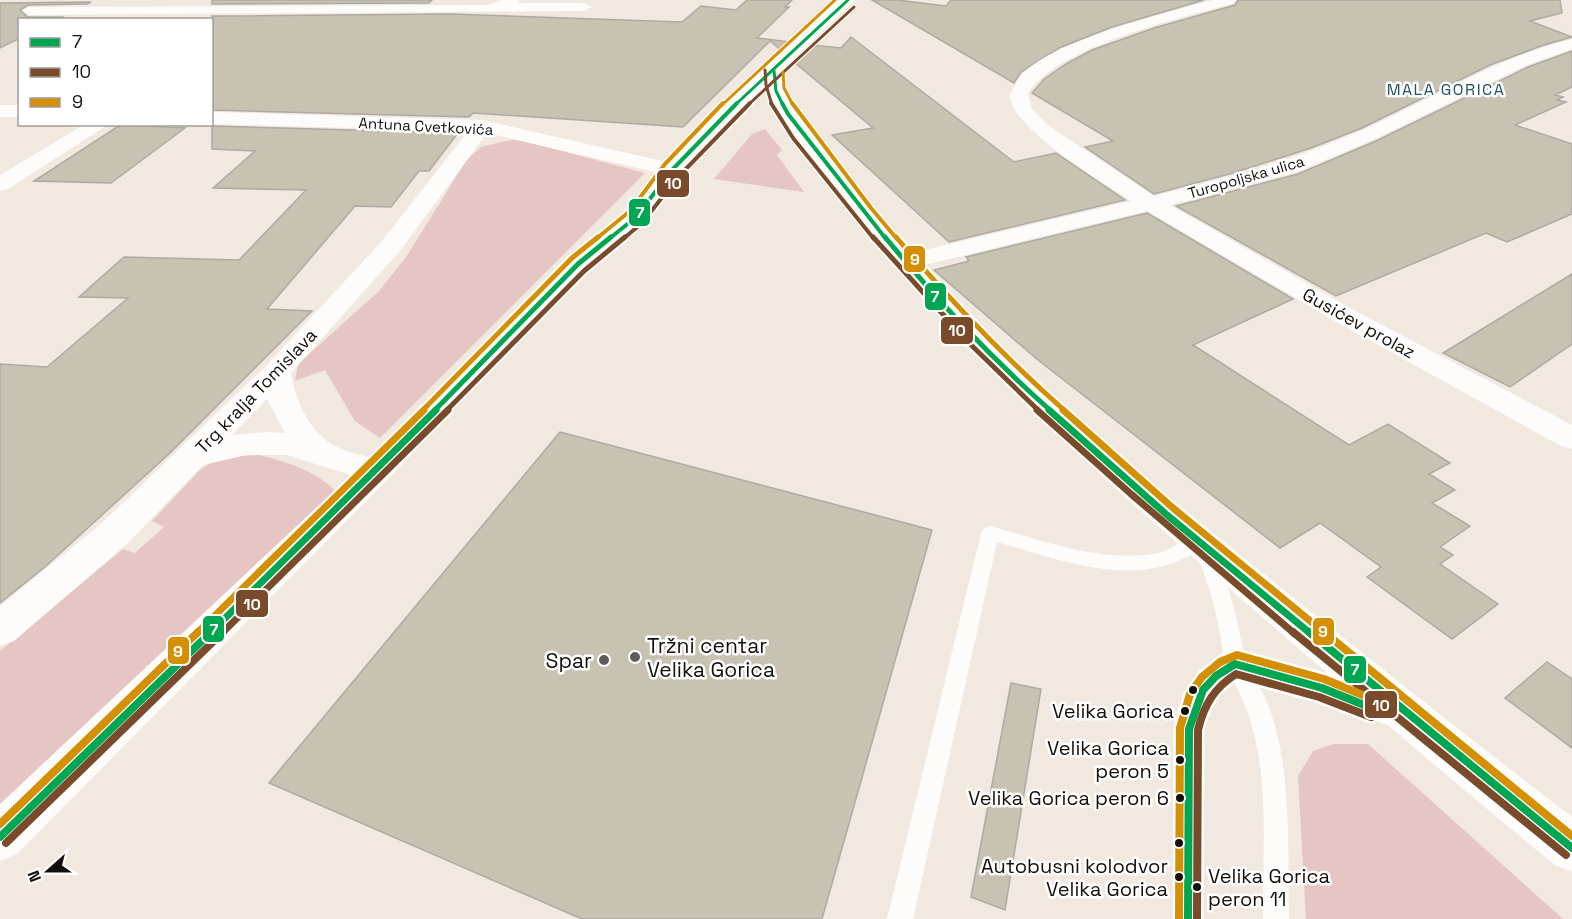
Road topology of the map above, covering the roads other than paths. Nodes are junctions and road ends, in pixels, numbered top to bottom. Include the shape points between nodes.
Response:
1 (513, 0) edge
2 (848, 0) edge
3 (1229, 0) edge
4 (585, 7) dead end
5 (498, 8) junction
6 (28, 11) dead end
7 (1572, 44) edge
8 (774, 71) junction
9 (0, 111) edge
10 (18, 111) edge
11 (725, 114) junction
12 (791, 117) junction
13 (213, 118) edge
14 (97, 126) edge
15 (482, 126) junction
16 (672, 170) junction
17 (0, 184) edge
18 (1149, 204) junction
19 (904, 262) junction
20 (276, 372) junction
21 (1572, 438) edge
22 (320, 451) junction
23 (192, 458) junction
24 (376, 471) junction
25 (1198, 540) junction
26 (0, 629) edge
27 (1235, 664) junction
28 (1433, 737) junction
29 (0, 837) edge
30 (1572, 848) edge
31 (900, 919) edge
32 (1188, 919) edge
33 (1276, 919) edge

1 - 5 street
2 - 8 street
3 - 18 street, Gusićev prolaz via 1109,35 1045,65 1026,78 1019,91 1021,106 1034,123
4 - 5 street
5 - 6 street
7 - 18 street, Turopoljska ulica via 1521,61 1368,135 1289,167
8 - 11 street
8 - 12 street via 774,89
9 - 10 street
11 - 12 street via 763,109
11 - 16 street
12 - 19 street
13 - 15 street, Antuna Cvetkovića
14 - 17 street
15 - 16 street, Antuna Cvetkovića
15 - 20 street, Trg kralja Tomislava via 392,246
16 - 24 street via 636,217 564,278
18 - 19 street, Turopoljska ulica
18 - 21 street, Gusićev prolaz
19 - 25 street via 998,360
20 - 22 street via 277,389 287,413
20 - 23 street, Trg kralja Tomislava
22 - 23 street via 258,441 221,447
22 - 24 street
23 - 26 street, Trg kralja Tomislava via 115,532
24 - 29 street
25 - 27 lane via 1212,568 1229,621
25 - 28 street
25 - 31 lane via 1165,559 1126,562 990,533
27 - 28 lane via 1322,688
27 - 32 lane via 1218,673 1193,706 1189,729
27 - 33 lane via 1263,719 1274,762
28 - 30 street

